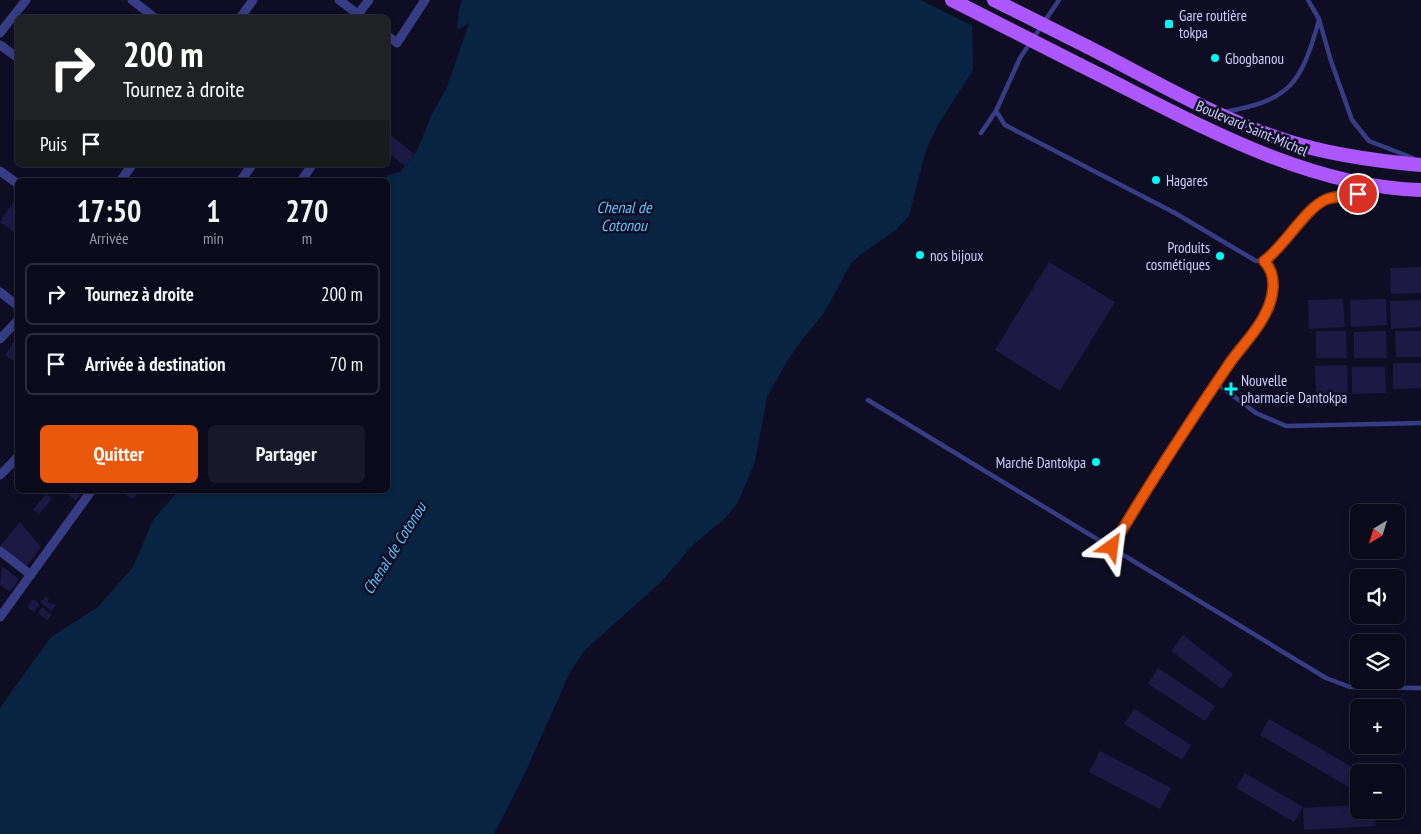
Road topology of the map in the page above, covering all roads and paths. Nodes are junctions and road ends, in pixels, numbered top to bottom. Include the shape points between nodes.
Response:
1 (26, 0) edge
2 (132, 0) edge
3 (253, 0) edge
4 (339, 0) edge
5 (369, 0) edge
6 (425, 0) edge
7 (952, 0) edge
8 (994, 0) edge
9 (1059, 0) edge
10 (1308, 0) edge
11 (151, 15) edge
12 (242, 15) edge
13 (359, 15) edge
14 (361, 15) edge
15 (1320, 19) junction
16 (0, 33) edge
17 (390, 38) edge
18 (0, 44) edge
19 (15, 56) edge
20 (996, 111) junction
21 (1219, 113) junction
22 (980, 133) dead end
23 (1421, 161) edge
24 (1421, 165) edge
25 (131, 167) edge
26 (251, 167) edge
27 (311, 167) edge
28 (0, 171) edge
29 (122, 178) edge
30 (242, 178) edge
31 (303, 178) edge
32 (15, 182) edge
33 (1390, 188) junction
34 (1421, 190) edge
35 (1264, 261) junction
36 (0, 292) edge
37 (15, 304) edge
38 (15, 323) edge
39 (0, 339) edge
40 (1216, 383) junction
41 (868, 400) dead end
42 (1421, 423) edge
43 (15, 460) edge
44 (0, 475) edge
45 (90, 493) edge
46 (1112, 547) junction
47 (0, 551) edge
48 (31, 575) junction
49 (0, 617) edge
50 (1421, 688) edge

1 - 16 street
2 - 11 street
3 - 12 street
4 - 13 street
5 - 14 street
6 - 17 street via 397,43
7 - 33 main road, Boulevard Saint-Michel, bridge via 1267,155 1310,170
8 - 21 main road, Boulevard Saint-Michel, bridge
9 - 20 lane via 1020,58
10 - 15 lane
15 - 21 lane via 1303,68 1291,85 1275,99
15 - 23 lane via 1352,120 1369,140
18 - 19 street
20 - 22 lane
20 - 35 lane via 1005,125 1175,213 1256,261
21 - 24 main road, Boulevard Saint-Michel via 1306,147 1347,156
25 - 29 street
26 - 30 street
27 - 31 street
28 - 32 street
33 - 34 main road, Boulevard Saint-Michel
33 - 35 lane via 1326,200 1309,211 1278,251
35 - 40 lane via 1269,266 1274,285 1264,318
36 - 37 street
38 - 39 street
40 - 42 lane via 1256,413 1286,426
40 - 46 lane via 1160,466
41 - 46 lane
43 - 44 street
45 - 48 street
46 - 50 lane via 1326,678 1350,687
47 - 48 street
48 - 49 street

